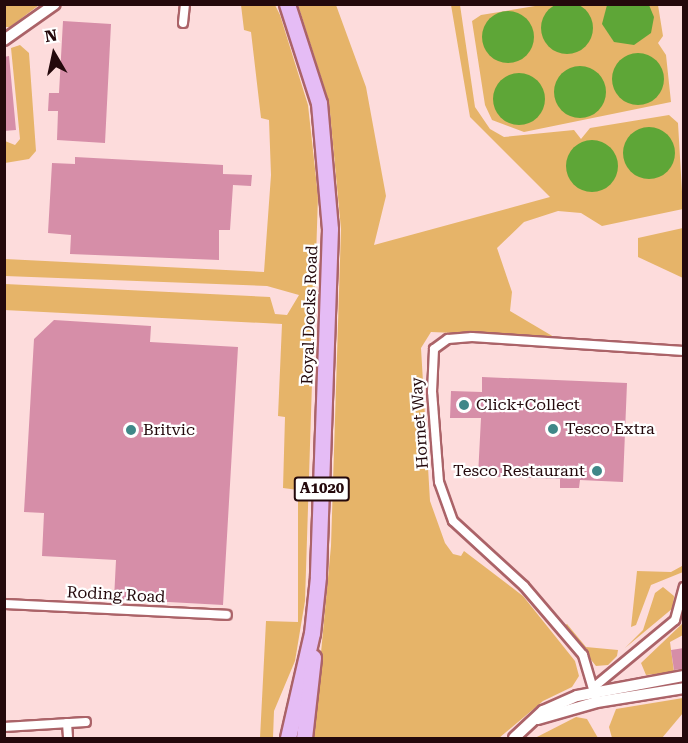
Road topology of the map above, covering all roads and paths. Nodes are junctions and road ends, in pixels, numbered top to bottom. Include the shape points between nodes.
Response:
1 (55, 4) edge
2 (185, 4) edge
3 (287, 4) edge
4 (183, 23) dead end
5 (4, 40) edge
6 (684, 351) edge
7 (684, 586) edge
8 (4, 604) edge
9 (227, 615) dead end
10 (312, 633) junction
11 (684, 676) edge
12 (684, 688) edge
13 (596, 693) junction
14 (86, 722) dead end
15 (67, 723) junction
16 (4, 727) edge
17 (305, 737) edge
18 (68, 738) edge
19 (288, 738) edge
20 (514, 738) edge

1 - 5 street
2 - 4 street
3 - 10 highway, Royal Docks Road / A1020 via 319,104 330,229
6 - 13 street, Hornet Way via 472,338 448,339 434,349 432,392 439,482 453,521 538,600 583,655
7 - 13 street via 675,620
8 - 9 street, Roding Road
10 - 17 highway, Royal Docks Road / A1020 via 314,679
10 - 19 highway, Royal Docks Road / A1020
11 - 13 street
12 - 13 street
13 - 20 street via 563,701
14 - 15 street
15 - 16 street
15 - 18 street

